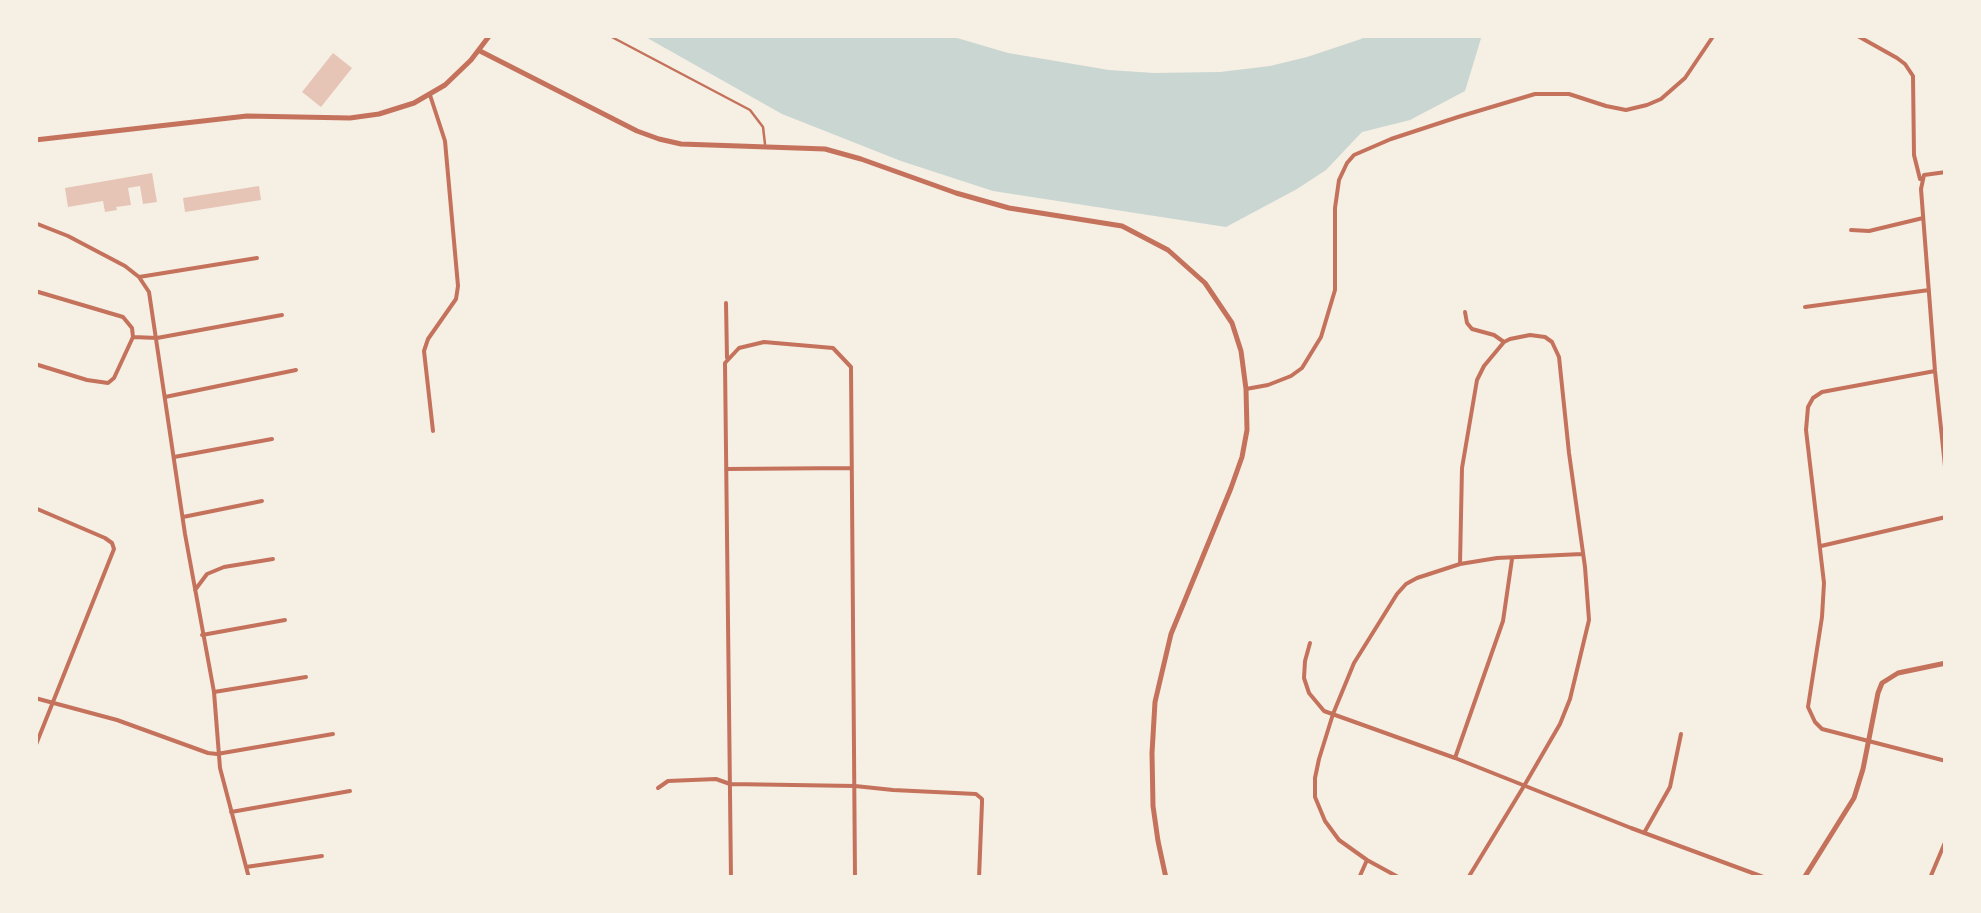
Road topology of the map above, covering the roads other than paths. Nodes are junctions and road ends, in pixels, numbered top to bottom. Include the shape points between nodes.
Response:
1 (490, 35) edge
2 (608, 35) edge
3 (1714, 35) edge
4 (1856, 35) edge
5 (480, 50) junction
6 (430, 95) junction
7 (35, 140) edge
8 (765, 147) junction
9 (1946, 172) edge
10 (1921, 182) junction
11 (1923, 218) junction
12 (35, 223) edge
13 (1851, 230) dead end
14 (257, 258) dead end
15 (139, 277) junction
16 (1929, 290) junction
17 (35, 291) edge
18 (726, 303) dead end
19 (1805, 308) dead end
20 (1465, 312) dead end
21 (282, 314) dead end
22 (133, 337) junction
23 (157, 338) junction
24 (1504, 342) junction
25 (726, 361) junction
26 (35, 364) edge
27 (296, 370) dead end
28 (1935, 371) junction
29 (1246, 388) junction
30 (165, 397) junction
31 (433, 431) dead end
32 (272, 439) dead end
33 (174, 458) junction
34 (852, 468) junction
35 (726, 469) junction
36 (1946, 476) edge
37 (262, 501) dead end
38 (35, 508) edge
39 (183, 517) junction
40 (1946, 517) edge
41 (1821, 546) junction
42 (1582, 554) junction
43 (1512, 558) junction
44 (272, 560) dead end
45 (1460, 564) junction
46 (195, 590) junction
47 (285, 620) dead end
48 (202, 635) junction
49 (1310, 643) dead end
50 (1946, 663) edge
51 (306, 677) dead end
52 (214, 692) junction
53 (35, 698) edge
54 (53, 703) junction
55 (1333, 714) junction
56 (333, 734) dead end
57 (1681, 734) dead end
58 (1868, 739) junction
59 (35, 747) edge
60 (218, 754) junction
61 (1455, 758) junction
62 (1946, 762) edge
63 (730, 784) junction
64 (854, 786) junction
65 (1524, 786) junction
66 (658, 788) dead end
67 (350, 791) dead end
68 (231, 812) junction
69 (1644, 832) junction
70 (1946, 840) edge
71 (322, 856) dead end
72 (1367, 860) junction
73 (246, 866) junction
74 (248, 878) edge
75 (731, 878) edge
76 (856, 878) edge
77 (979, 878) edge
78 (1166, 878) edge
79 (1359, 878) edge
80 (1400, 878) edge
81 (1468, 878) edge
82 (1766, 878) edge
83 (1804, 878) edge
84 (1930, 878) edge

1 - 5 street
2 - 8 lane via 750,110 763,128
3 - 29 street via 1685,78 1647,106 1626,110 1569,94 1535,94 1354,155 1338,188 1334,290 1321,337 1291,376
4 - 10 street via 1906,64 1913,76
5 - 6 street
5 - 8 street via 648,135 680,144
6 - 7 street via 368,116 233,118
6 - 31 street via 445,141 458,286 424,350
8 - 29 street via 825,149 1009,208 1137,232 1187,264 1224,308 1241,350
9 - 10 street
10 - 11 street
11 - 13 street
11 - 16 street
12 - 15 street
14 - 15 street
15 - 23 street via 149,292
16 - 19 street
16 - 28 street
17 - 22 street via 123,317
18 - 25 street
20 - 24 street via 1472,329
21 - 23 street
22 - 23 street
22 - 26 street via 108,383
23 - 30 street
24 - 42 street via 1545,336 1559,357
24 - 45 street via 1477,380 1462,468
25 - 34 street via 745,345 764,342 839,352 851,367
25 - 35 street
27 - 30 street
28 - 36 street
28 - 41 street via 1822,392 1810,402 1806,430
29 - 78 street via 1242,457 1171,634 1155,702 1153,806
30 - 33 street
32 - 33 street
33 - 39 street
34 - 35 street
34 - 64 street
35 - 63 street
37 - 39 street
38 - 54 street via 105,538 114,549
39 - 46 street
40 - 41 street
41 - 58 street via 1823,604 1809,712 1822,728
42 - 43 street
42 - 65 street via 1585,640 1564,712
43 - 45 street
43 - 61 street via 1500,631
44 - 46 street via 224,567 207,574
45 - 55 street via 1400,589 1354,663
46 - 48 street
47 - 48 street
48 - 52 street
49 - 55 street via 1306,685 1318,706
50 - 58 street via 1882,683
51 - 52 street
52 - 60 street
53 - 54 street
54 - 59 street
54 - 60 street
55 - 61 street
55 - 72 street via 1315,797 1331,832
56 - 60 street
57 - 69 street via 1670,787
58 - 62 street
58 - 83 street via 1854,798
60 - 68 street
61 - 65 street
63 - 64 street
63 - 66 street via 673,780
63 - 75 street
64 - 76 street
64 - 77 street via 980,796
65 - 69 street
65 - 81 street
67 - 68 street
68 - 73 street
69 - 82 street
70 - 84 street
71 - 73 street
72 - 79 street
72 - 80 street
73 - 74 street

